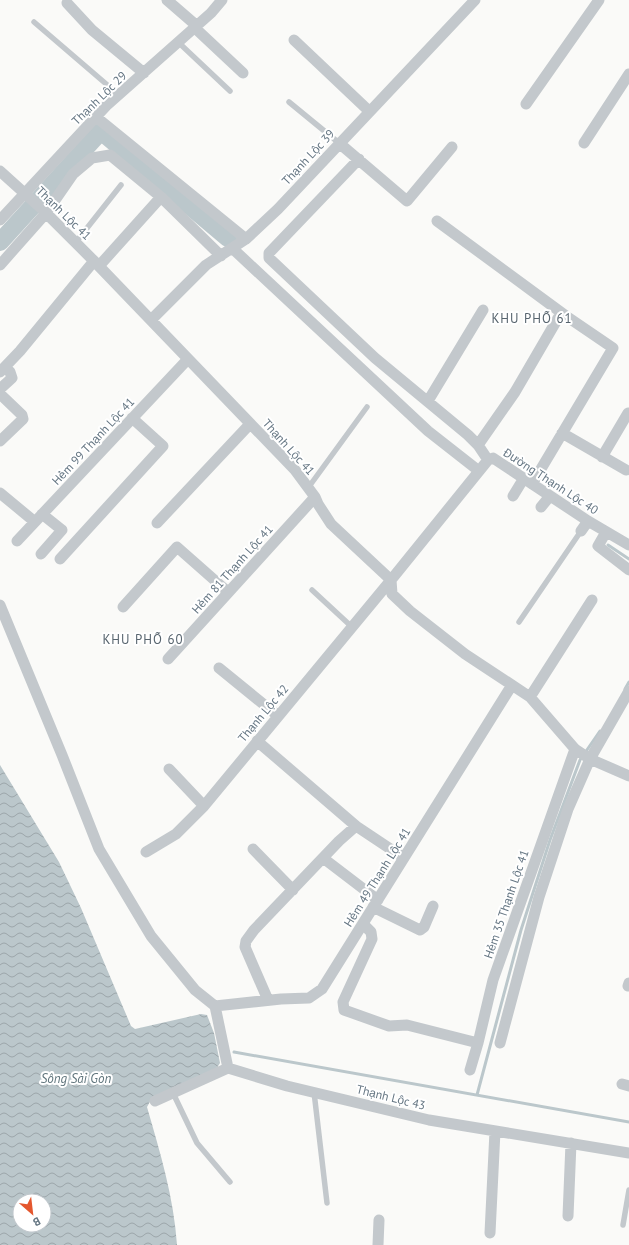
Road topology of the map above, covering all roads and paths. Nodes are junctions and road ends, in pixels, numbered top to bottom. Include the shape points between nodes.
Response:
1 (167, 0) edge
2 (222, 0) edge
3 (475, 0) edge
4 (600, 0) edge
5 (67, 3) dead end
6 (34, 22) dead end
7 (196, 27) junction
8 (294, 40) dead end
9 (178, 42) junction
10 (144, 73) junction
11 (243, 73) dead end
12 (629, 74) edge
13 (230, 90) dead end
14 (119, 95) junction
15 (288, 102) dead end
16 (526, 104) dead end
17 (369, 111) junction
18 (96, 117) junction
19 (339, 143) junction
20 (584, 143) dead end
21 (452, 148) dead end
22 (359, 159) junction
23 (0, 171) edge
24 (121, 185) dead end
25 (25, 193) junction
26 (161, 197) junction
27 (44, 211) junction
28 (0, 220) edge
29 (437, 221) dead end
30 (246, 239) junction
31 (76, 242) junction
32 (232, 248) junction
33 (221, 256) junction
34 (97, 264) junction
35 (0, 265) edge
36 (483, 310) dead end
37 (561, 313) junction
38 (151, 320) junction
39 (188, 358) junction
40 (2, 369) edge
41 (0, 389) edge
42 (0, 394) edge
43 (428, 401) junction
44 (367, 407) dead end
45 (628, 413) dead end
46 (132, 418) junction
47 (250, 424) junction
48 (562, 433) junction
49 (0, 441) edge
50 (478, 445) junction
51 (602, 457) junction
52 (488, 460) junction
53 (626, 470) dead end
54 (479, 471) junction
55 (528, 481) junction
56 (311, 492) junction
57 (0, 493) edge
58 (513, 496) dead end
59 (550, 496) junction
60 (541, 507) dead end
61 (38, 518) junction
62 (588, 521) junction
63 (157, 523) dead end
64 (581, 531) joint
65 (606, 532) junction
66 (17, 541) dead end
67 (629, 545) edge
68 (41, 554) dead end
69 (60, 559) dead end
70 (629, 570) edge
71 (391, 580) junction
72 (312, 590) dead end
73 (228, 592) junction
74 (592, 600) dead end
75 (0, 605) edge
76 (123, 607) dead end
77 (519, 622) dead end
78 (352, 626) junction
79 (168, 659) dead end
80 (218, 668) dead end
81 (512, 685) junction
82 (629, 691) edge
83 (530, 698) junction
84 (278, 716) junction
85 (257, 741) junction
86 (575, 749) junction
87 (590, 759) junction
88 (169, 769) dead end
89 (629, 776) edge
90 (204, 806) junction
91 (356, 826) junction
92 (253, 849) dead end
93 (146, 852) dead end
94 (323, 858) junction
95 (404, 858) junction
96 (292, 890) junction
97 (376, 903) junction
98 (433, 906) dead end
99 (363, 924) junction
100 (268, 1000) junction
101 (215, 1006) junction
102 (478, 1043) junction
103 (500, 1043) dead end
104 (228, 1068) junction
105 (470, 1070) dead end
106 (314, 1092) junction
107 (173, 1093) junction
108 (155, 1101) dead end
109 (495, 1131) junction
110 (571, 1143) junction
111 (629, 1153) edge
112 (230, 1182) dead end
113 (629, 1190) edge
114 (327, 1203) dead end
115 (568, 1216) dead end
116 (379, 1220) dead end
117 (623, 1225) dead end
118 (490, 1233) dead end
119 (378, 1245) edge

1 - 7 street
2 - 7 street, Thạnh Lộc 29
3 - 17 street, Thạnh Lộc 39
4 - 16 street
5 - 10 street via 92,30
6 - 14 lane
7 - 9 street, Thạnh Lộc 29
7 - 11 street
8 - 17 street
9 - 10 street, Thạnh Lộc 29
9 - 13 lane
10 - 14 street, Thạnh Lộc 29
12 - 20 street
14 - 18 street, Thạnh Lộc 29
15 - 19 lane
17 - 19 street, Thạnh Lộc 39
18 - 25 street, Thạnh Lộc 29
18 - 30 street
19 - 22 street
19 - 30 street, Thạnh Lộc 39 via 278,209
21 - 22 street via 407,200
22 - 43 street via 269,252 269,258 375,358
23 - 25 street, Thạnh Lộc 41
24 - 31 lane
25 - 27 street, Thạnh Lộc 41
25 - 28 street, Thạnh Lộc 29
26 - 27 street via 110,155 92,158 73,174
26 - 33 street
26 - 34 street
27 - 31 street, Thạnh Lộc 41
27 - 35 street
29 - 37 street
30 - 32 street, Thạnh Lộc 39
31 - 34 street, Thạnh Lộc 41
32 - 33 street, Thạnh Lộc 39
32 - 54 street via 428,431
33 - 38 street, Thạnh Lộc 39 via 206,265
34 - 38 street, Thạnh Lộc 41
34 - 40 street
36 - 43 street
37 - 48 street via 613,348
37 - 50 street via 515,392
38 - 39 street, Thạnh Lộc 41
39 - 46 street, Hẻm 99 Thạnh Lộc 41
39 - 47 street, Thạnh Lộc 41
40 - 41 street via 10,372 12,378
42 - 49 street via 23,419
43 - 50 street
44 - 56 lane
45 - 51 street
46 - 61 street, Hẻm 99 Thạnh Lộc 41
46 - 69 street via 163,446
47 - 56 street, Thạnh Lộc 41 via 295,470
47 - 63 street
48 - 51 street
48 - 55 street
50 - 52 street
51 - 53 street
52 - 54 street, Đường Thạnh Lộc 40
52 - 55 street, Đường Thạnh Lộc 40 via 493,458
54 - 71 street, Đường Thạnh Lộc 40
55 - 58 street
55 - 59 street, Đường Thạnh Lộc 40
56 - 71 street, Thạnh Lộc 41 via 331,524
56 - 73 street, Hẻm 81 Thạnh Lộc 41
57 - 61 street
59 - 60 street
59 - 62 street, Đường Thạnh Lộc 40
61 - 66 street, Hẻm 99 Thạnh Lộc 41
61 - 68 street via 62,530
62 - 64 street
62 - 65 street, Đường Thạnh Lộc 40
64 - 77 lane
65 - 67 street, Đường Thạnh Lộc 40
65 - 70 street via 598,546
71 - 78 street, Thạnh Lộc 42
71 - 81 street via 392,594 410,611 465,654
72 - 78 lane
73 - 76 street via 177,547
73 - 79 street, Hẻm 81 Thạnh Lộc 41
74 - 83 street
75 - 101 street via 98,849 151,936 195,990
78 - 84 street, Thạnh Lộc 42
80 - 84 street
81 - 83 street
81 - 95 street, Hẻm 49 Thạnh Lộc 41
82 - 87 street
83 - 86 street
84 - 85 street, Thạnh Lộc 42
85 - 90 street, Thạnh Lộc 42
85 - 91 street
86 - 87 street
86 - 102 street, Hẻm 35 Thạnh Lộc 41 via 493,980
87 - 89 street
87 - 103 street via 568,809 539,897
88 - 90 street
90 - 93 street, Thạnh Lộc 42 via 176,834
91 - 94 street
91 - 95 street
92 - 96 street
94 - 96 street
94 - 97 street
95 - 97 street, Hẻm 49 Thạnh Lộc 41
96 - 100 street via 254,930 245,944
97 - 98 street via 420,930 424,927
97 - 99 street, Hẻm 49 Thạnh Lộc 41
99 - 100 street, Hẻm 49 Thạnh Lộc 41 via 322,989 309,998
99 - 102 street via 371,932 372,939 343,1002 344,1010 389,1026 407,1025
100 - 101 street, Hẻm 49 Thạnh Lộc 41
101 - 104 street
102 - 105 street, Hẻm 35 Thạnh Lộc 41
104 - 106 street, Thạnh Lộc 43
104 - 107 street
106 - 109 street, Thạnh Lộc 43 via 429,1120
106 - 114 lane
107 - 108 street
107 - 112 lane via 197,1143
109 - 110 street, Thạnh Lộc 43
109 - 118 street
110 - 111 street, Thạnh Lộc 43
110 - 115 street
113 - 117 lane
116 - 119 street

